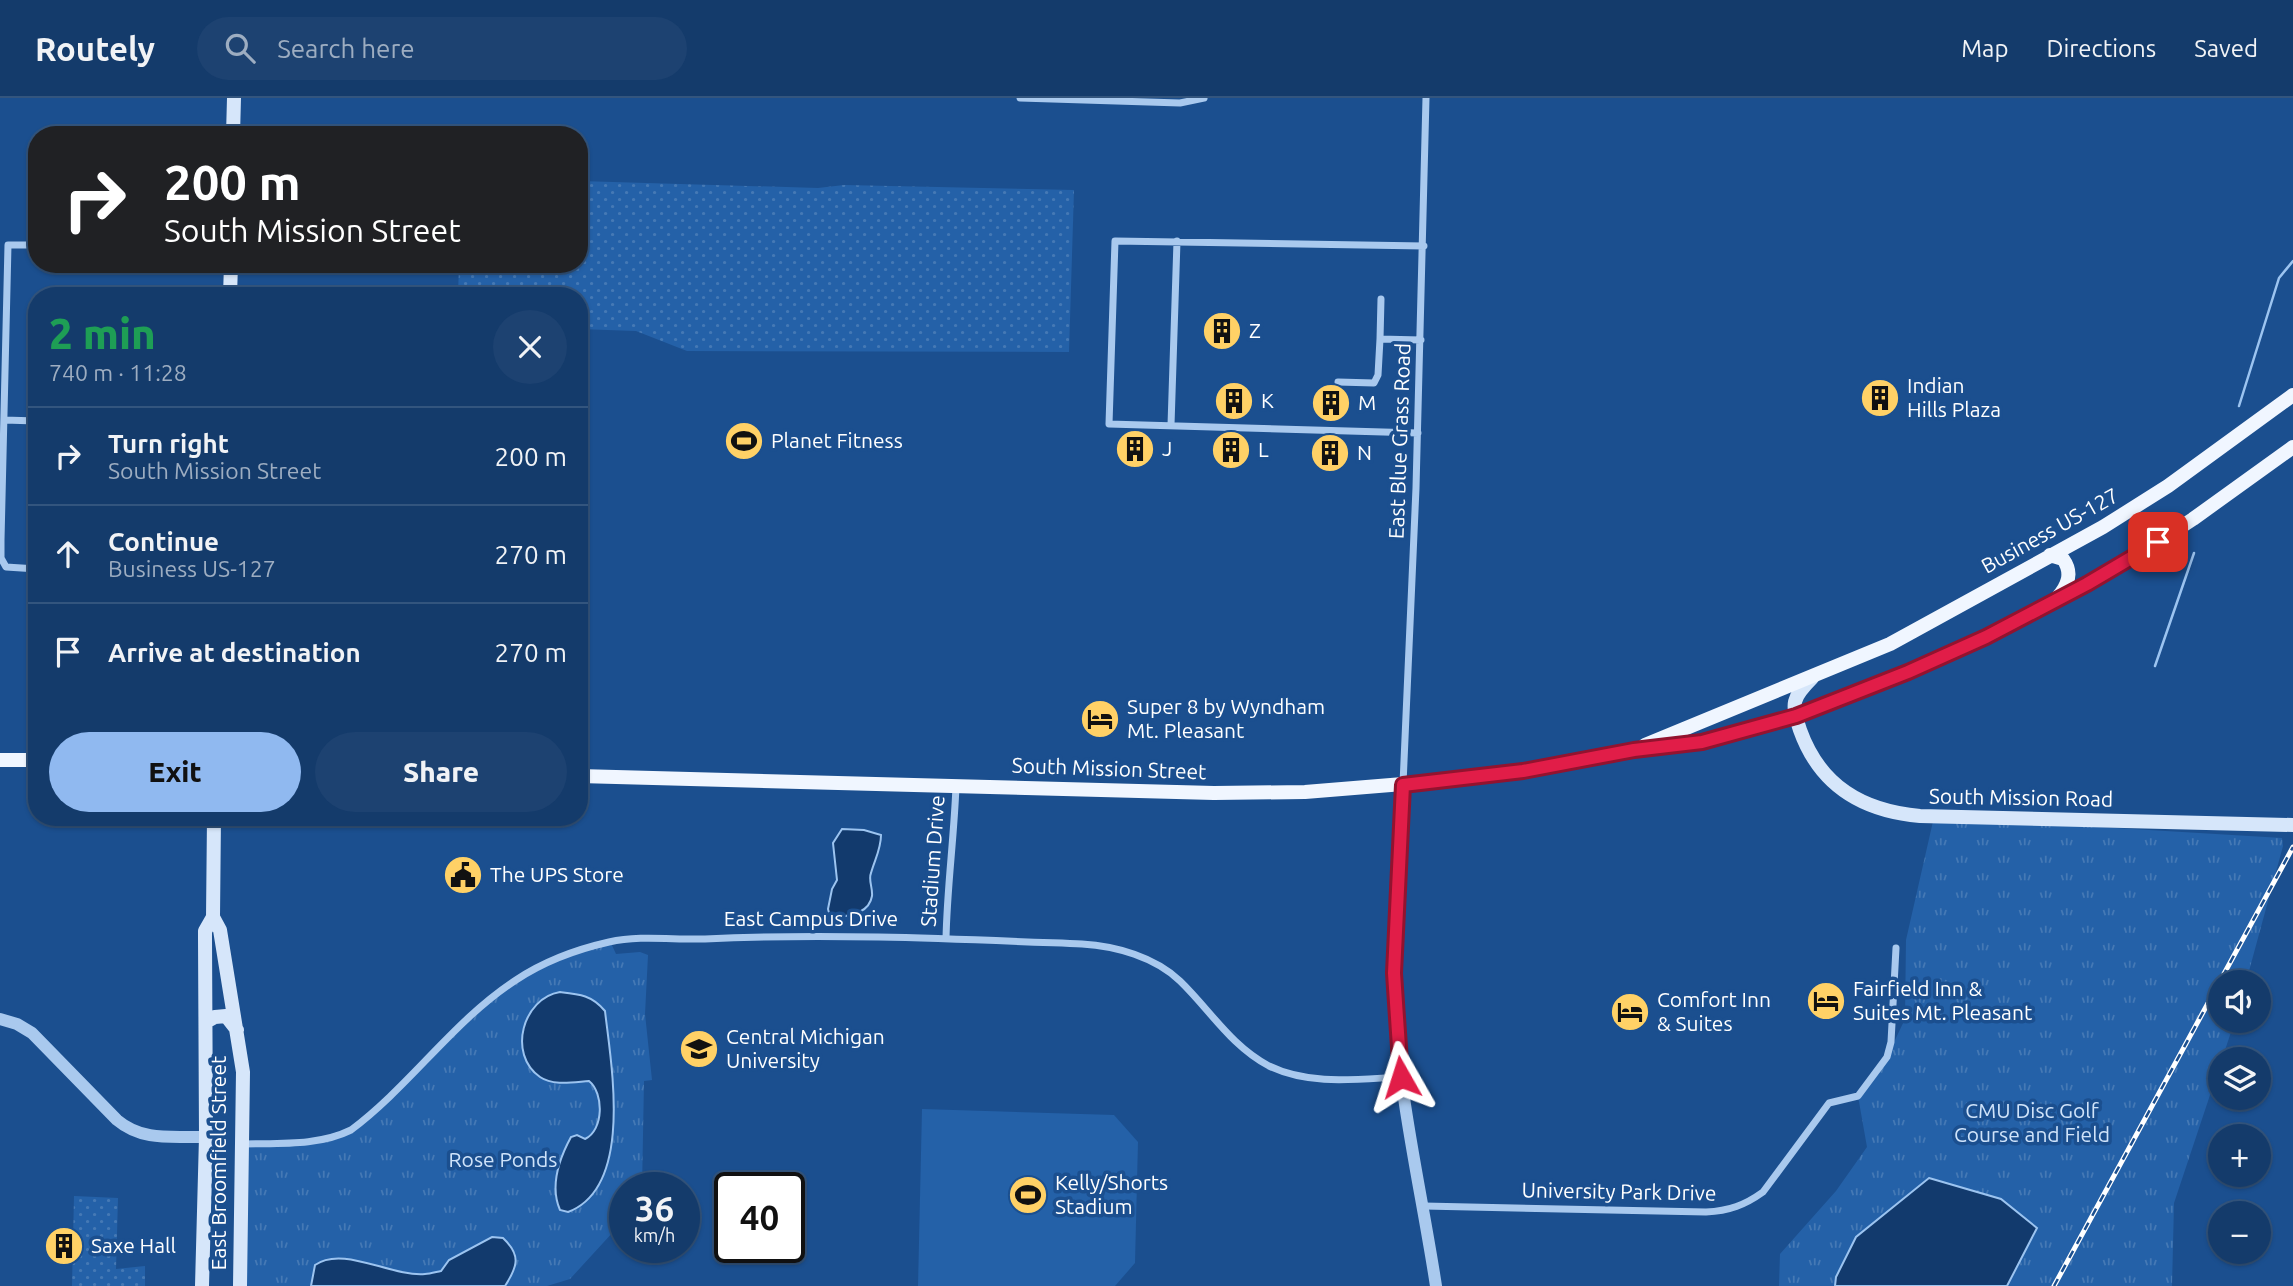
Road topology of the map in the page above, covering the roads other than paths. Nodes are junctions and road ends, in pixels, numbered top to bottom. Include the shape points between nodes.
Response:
1 (234, 98) edge
2 (1020, 98) edge
3 (1204, 98) edge
4 (1426, 98) edge
5 (233, 126) edge
6 (1177, 241) junction
7 (28, 246) edge
8 (1424, 246) junction
9 (1381, 299) dead end
10 (1380, 340) junction
11 (1421, 340) junction
12 (1338, 382) dead end
13 (2293, 395) edge
14 (4, 420) junction
15 (28, 421) edge
16 (1171, 425) junction
17 (1418, 433) junction
18 (2293, 447) edge
19 (2050, 555) junction
20 (28, 568) edge
21 (2054, 601) junction
22 (1812, 678) junction
23 (1796, 716) junction
24 (1634, 750) junction
25 (0, 760) edge
26 (28, 760) edge
27 (588, 776) edge
28 (1403, 785) junction
29 (956, 786) junction
30 (2292, 825) edge
31 (214, 826) edge
32 (213, 917) junction
33 (946, 939) junction
34 (1896, 948) dead end
35 (0, 1019) edge
36 (206, 1022) junction
37 (238, 1031) junction
38 (1401, 1077) junction
39 (206, 1137) junction
40 (244, 1144) junction
41 (1424, 1206) junction
42 (202, 1286) edge
43 (240, 1286) edge
44 (1436, 1286) edge

1 - 5 main road
2 - 3 street via 1180,103
4 - 8 street, East Blue Grass Road
6 - 8 street
6 - 16 street
6 - 16 street via 1115,241 1109,424
7 - 14 street via 8,245
8 - 11 street, East Blue Grass Road
9 - 10 street
10 - 11 street
10 - 12 street via 1374,383
11 - 17 street, East Blue Grass Road
13 - 19 main road, Business US-127 via 2168,486
14 - 15 street
14 - 20 street via 1,558 6,567
16 - 17 street
17 - 28 street, East Blue Grass Road
18 - 21 main road via 2140,554
19 - 21 main road via 2063,559 2068,569 2068,579
19 - 22 main road, Business US-127 via 1890,644
21 - 23 main road via 1930,662
22 - 23 main road via 1796,696
22 - 24 main road, South Mission Street
23 - 24 main road, South Mission Street via 1702,742
23 - 30 main road, South Mission Road via 1804,742 1822,772 1846,793 1888,811 1920,816
24 - 28 main road, South Mission Street via 1523,771
25 - 26 main road
27 - 29 main road, South Mission Street
28 - 29 main road, South Mission Street via 1214,793
28 - 38 street via 1394,973
29 - 33 street, Stadium Drive
31 - 32 main road, East Broomfield Street
32 - 36 main road, East Broomfield Street via 205,931
32 - 37 main road, East Broomfield Street via 220,930
33 - 38 street, East Campus Drive via 1120,949 1178,979 1228,1035 1269,1065 1306,1077
33 - 40 street, East Campus Drive via 799,935 642,939 576,951 518,978 485,1002 351,1130 309,1142
34 - 41 street, University Park Drive via 1891,1042 1886,1057 1858,1097 1829,1103 1754,1199 1725,1211 1706,1212
35 - 39 street via 32,1033 132,1132
36 - 37 main road via 226,1016
36 - 39 main road, East Broomfield Street
37 - 40 main road, East Broomfield Street
38 - 41 street
39 - 42 main road, East Broomfield Street
40 - 43 main road, East Broomfield Street
41 - 44 street

